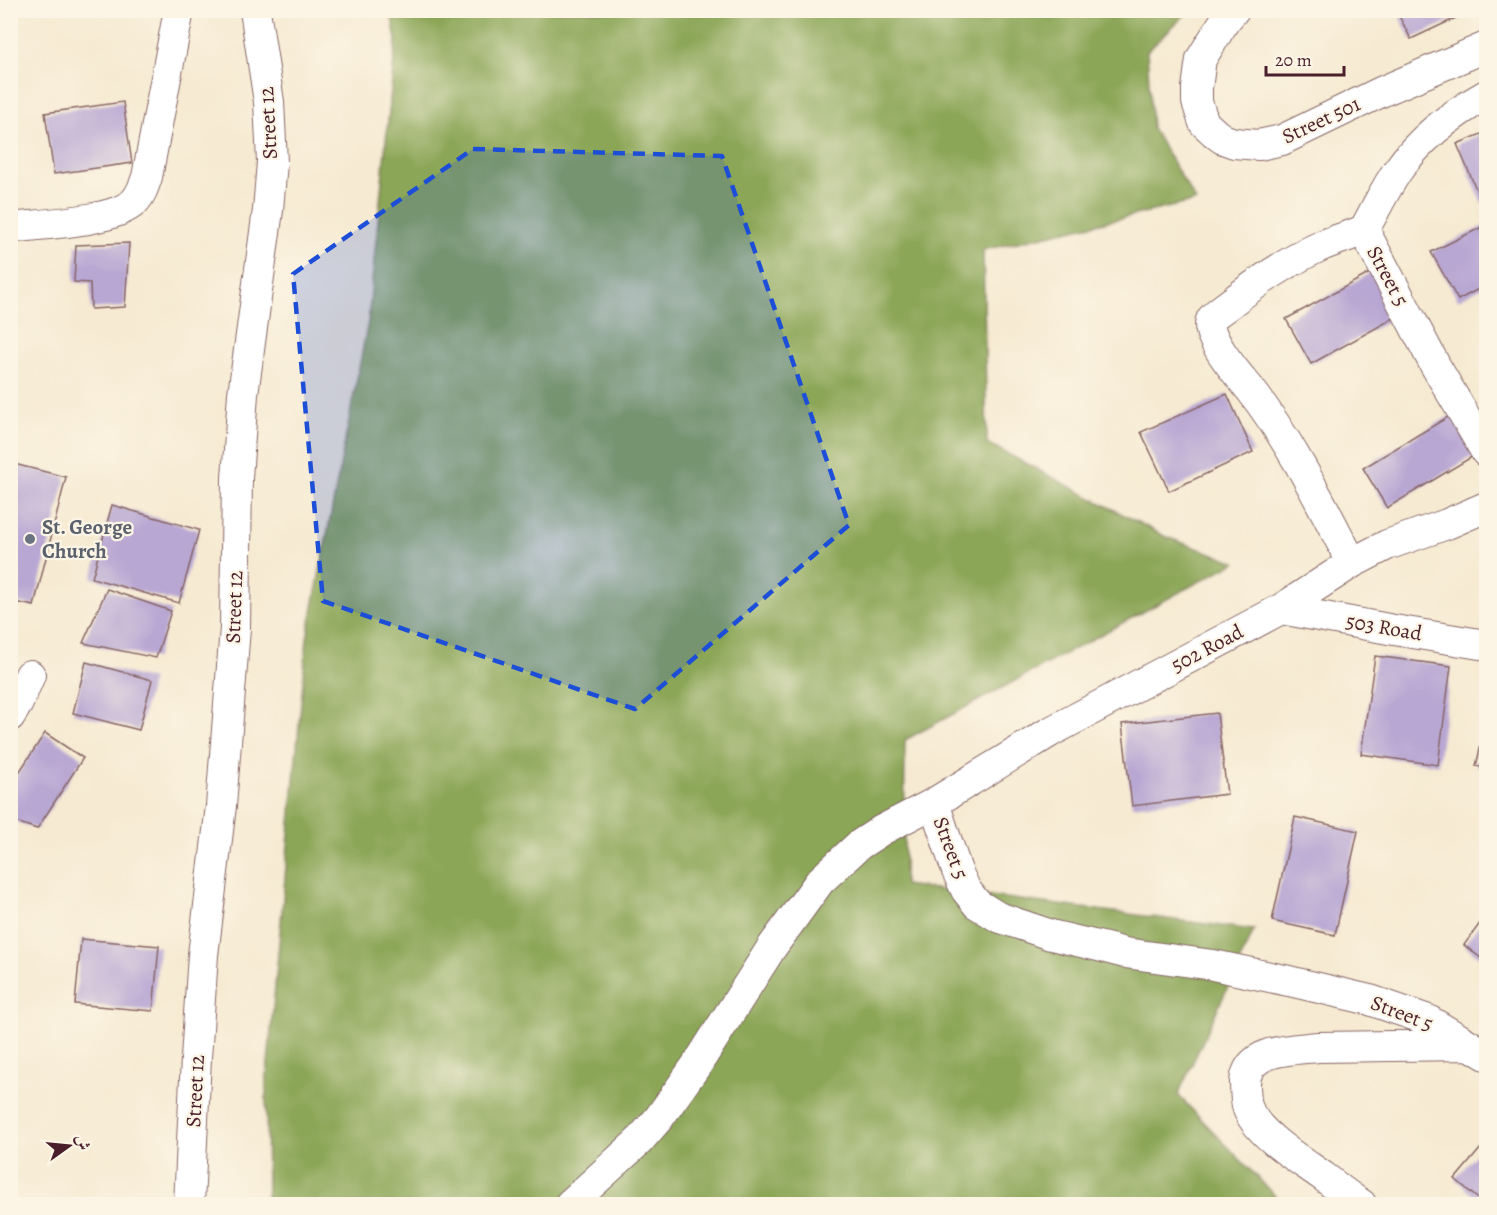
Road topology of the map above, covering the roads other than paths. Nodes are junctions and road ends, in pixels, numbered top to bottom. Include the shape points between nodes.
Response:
1 (179, 10) edge
2 (255, 10) edge
3 (1234, 10) edge
4 (1486, 47) edge
5 (1486, 95) edge
6 (10, 228) edge
7 (1364, 230) junction
8 (1486, 452) edge
9 (1486, 507) edge
10 (1352, 563) junction
11 (1281, 609) junction
12 (1486, 645) edge
13 (30, 675) dead end
14 (10, 716) edge
15 (934, 803) junction
16 (1477, 1050) edge
17 (189, 1204) edge
18 (570, 1204) edge
19 (1361, 1204) edge

1 - 6 street via 141,194 122,210 96,218
2 - 17 street, Street 12 via 269,102 272,162 243,394 237,478 235,628 221,806 203,955
3 - 4 street, Street 501 via 1201,59 1197,88 1204,123 1223,140 1234,143 1282,140
5 - 7 street, Street 5 via 1449,117 1415,148
7 - 8 street, Street 5
7 - 10 street via 1321,246 1284,266 1213,316 1209,327 1306,475
9 - 10 street, 502 Road via 1387,545
10 - 11 street, 502 Road
11 - 12 street, 503 Road
11 - 15 street, 502 Road via 1050,732
13 - 14 street
15 - 16 street, Street 5 via 966,890 977,904 998,916 1051,936 1213,965 1370,1000 1428,1020
15 - 18 street, Street 5 via 860,845 820,881 659,1118
16 - 19 street via 1318,1047 1275,1052 1251,1065 1245,1092 1253,1118 1270,1137

